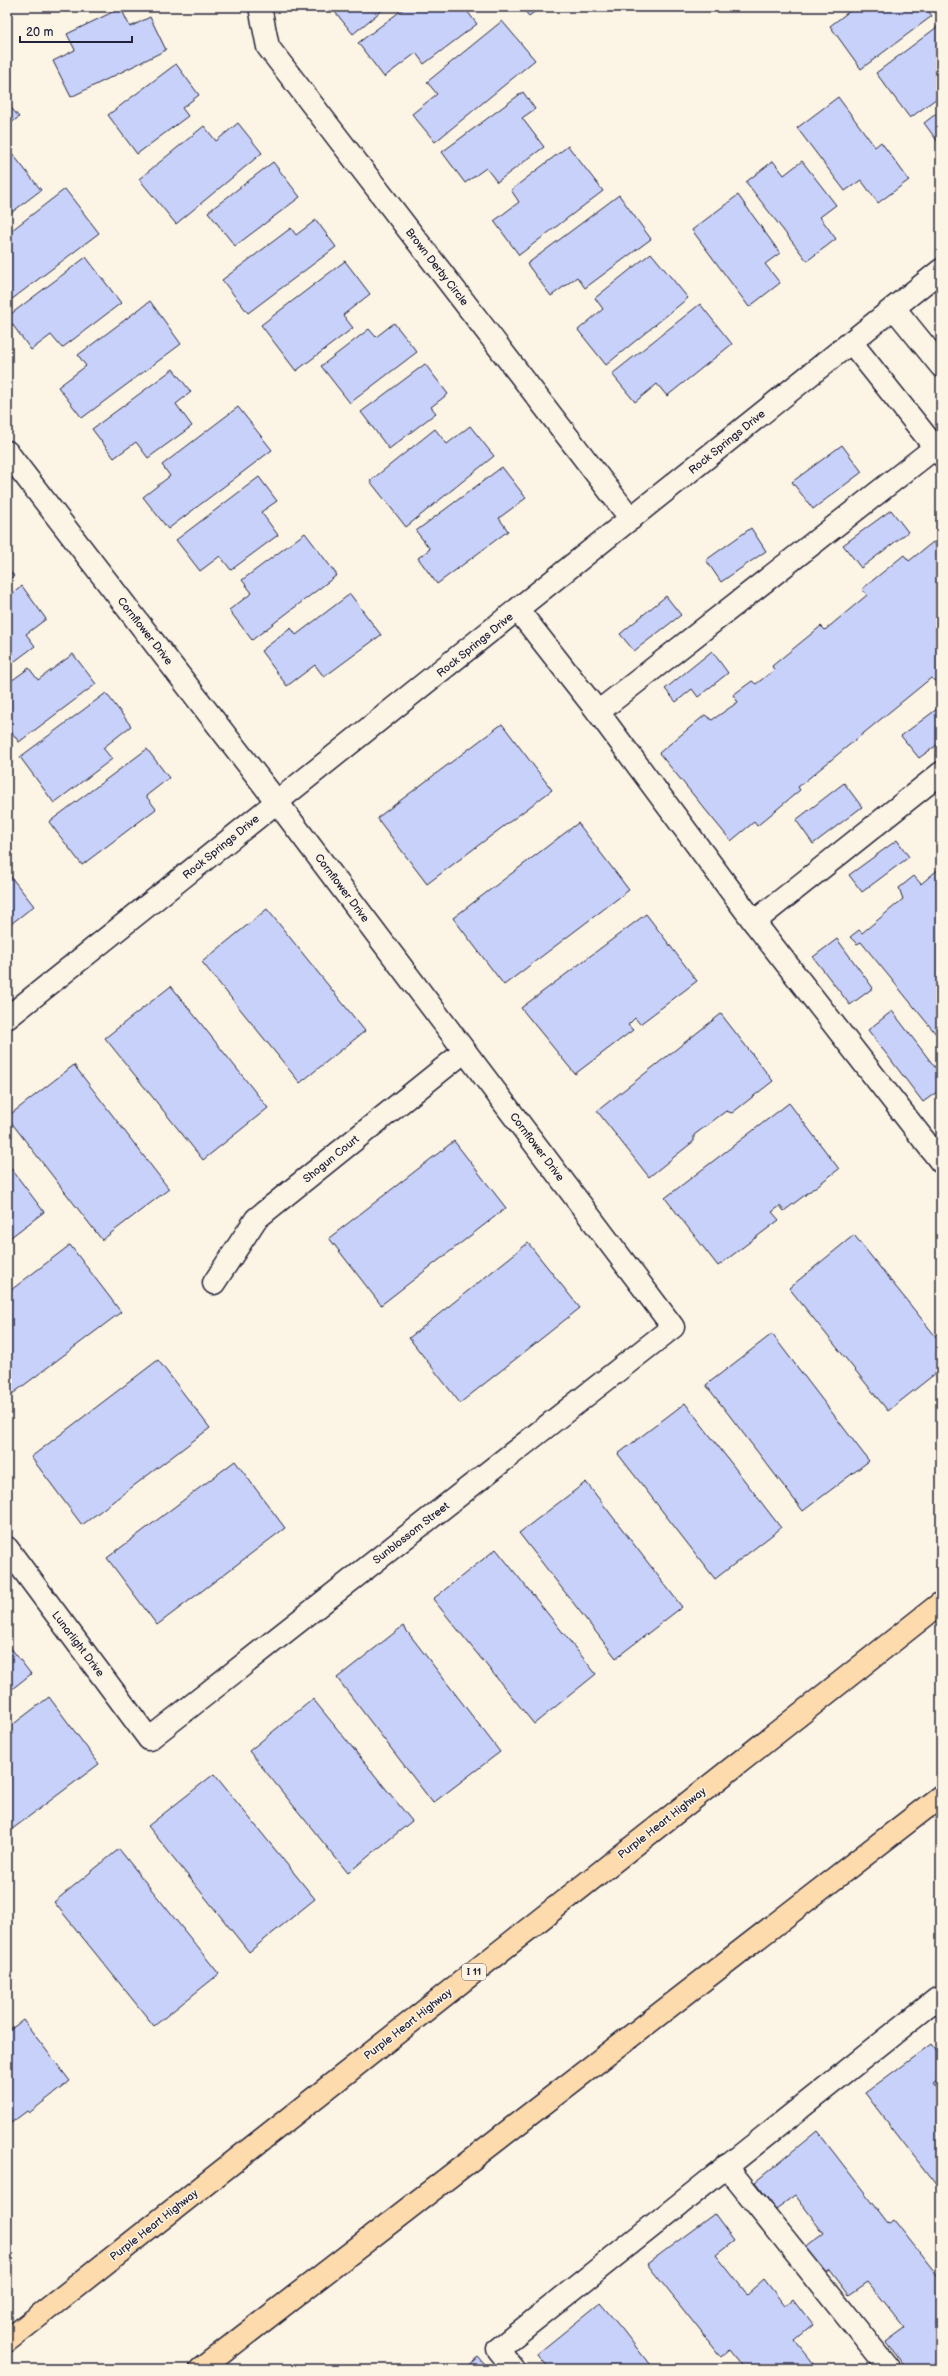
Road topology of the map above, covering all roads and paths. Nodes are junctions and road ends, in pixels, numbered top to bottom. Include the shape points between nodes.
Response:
1 (260, 7) edge
2 (941, 270) edge
3 (894, 308) junction
4 (851, 342) junction
5 (941, 366) edge
6 (939, 449) edge
7 (7, 452) edge
8 (631, 519) junction
9 (518, 610) junction
10 (598, 712) junction
11 (941, 774) edge
12 (277, 802) junction
13 (754, 922) junction
14 (7, 1018) edge
15 (465, 1051) junction
16 (941, 1162) edge
17 (214, 1283) dead end
18 (673, 1327) joint
19 (7, 1548) edge
20 (941, 1603) edge
21 (149, 1739) joint
22 (941, 1796) edge
23 (941, 2005) edge
24 (726, 2166) junction
25 (7, 2341) edge
26 (201, 2369) edge
27 (514, 2369) edge
28 (889, 2369) edge

1 - 8 street, Brown Derby Circle via 268,47
2 - 3 street, Rock Springs Drive
3 - 4 street, Rock Springs Drive
3 - 5 street
4 - 6 street
4 - 8 street, Rock Springs Drive
6 - 10 street
7 - 12 street, Cornflower Drive
8 - 9 street, Rock Springs Drive
9 - 10 street
9 - 12 street, Rock Springs Drive
10 - 13 street
11 - 13 street
12 - 14 street, Rock Springs Drive
12 - 15 street, Cornflower Drive
13 - 16 street
15 - 17 street, Shogun Court via 256,1219
15 - 18 street, Cornflower Drive
18 - 21 street, Sunblossom Street
19 - 21 street, Lunarlight Drive
20 - 25 highway, Purple Heart Highway / I 11
22 - 26 highway
23 - 24 street via 937,1999
24 - 27 street via 498,2349
24 - 28 street

